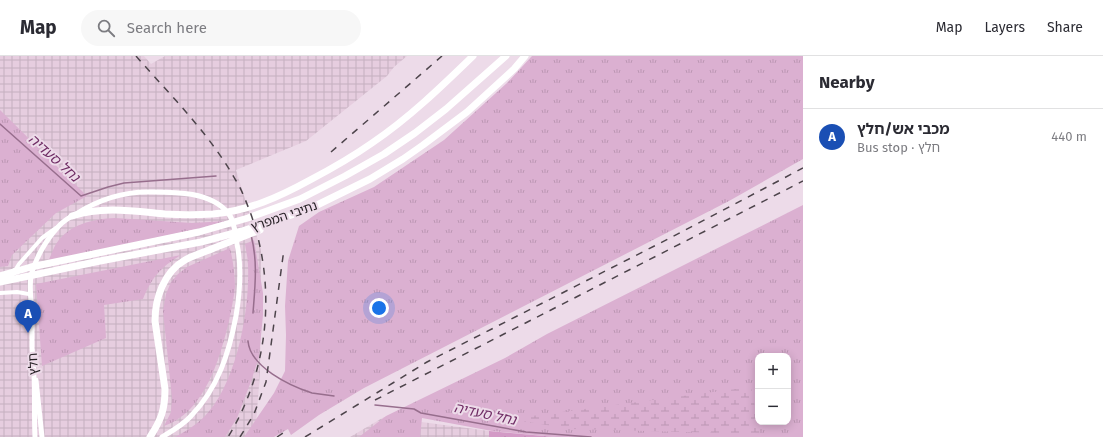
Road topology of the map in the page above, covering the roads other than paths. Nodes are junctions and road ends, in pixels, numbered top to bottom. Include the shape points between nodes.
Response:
1 (473, 56) edge
2 (502, 56) edge
3 (506, 56) edge
4 (525, 56) edge
5 (480, 81) junction
6 (307, 210) junction
7 (72, 216) junction
8 (58, 226) junction
9 (0, 275) edge
10 (0, 282) edge
11 (0, 293) edge
12 (29, 294) junction
13 (34, 375) junction
14 (35, 437) edge
15 (42, 437) edge
16 (150, 437) edge
17 (162, 437) edge

1 - 7 highway via 435,92 373,142 329,170 263,203 229,212 166,214 110,209
2 - 5 highway
3 - 5 highway, נתיבי המפרץ
4 - 6 highway, נתיבי המפרץ via 467,112 418,148 370,178
5 - 9 highway, נתיבי המפרץ via 384,154 300,199 199,232
6 - 10 highway, נתיבי המפרץ via 201,242
6 - 16 highway via 185,260 169,275 159,292 155,306 165,401 162,416
7 - 8 street
7 - 17 street via 114,196 133,192 158,192 210,200 225,210 232,220 241,272 238,305 228,352 214,385 199,407 180,426
8 - 9 street via 39,241 16,269
8 - 12 street, חלץ via 36,264 31,276
11 - 12 street
12 - 13 street, חלץ
13 - 14 street, חלץ
13 - 15 street via 38,390

